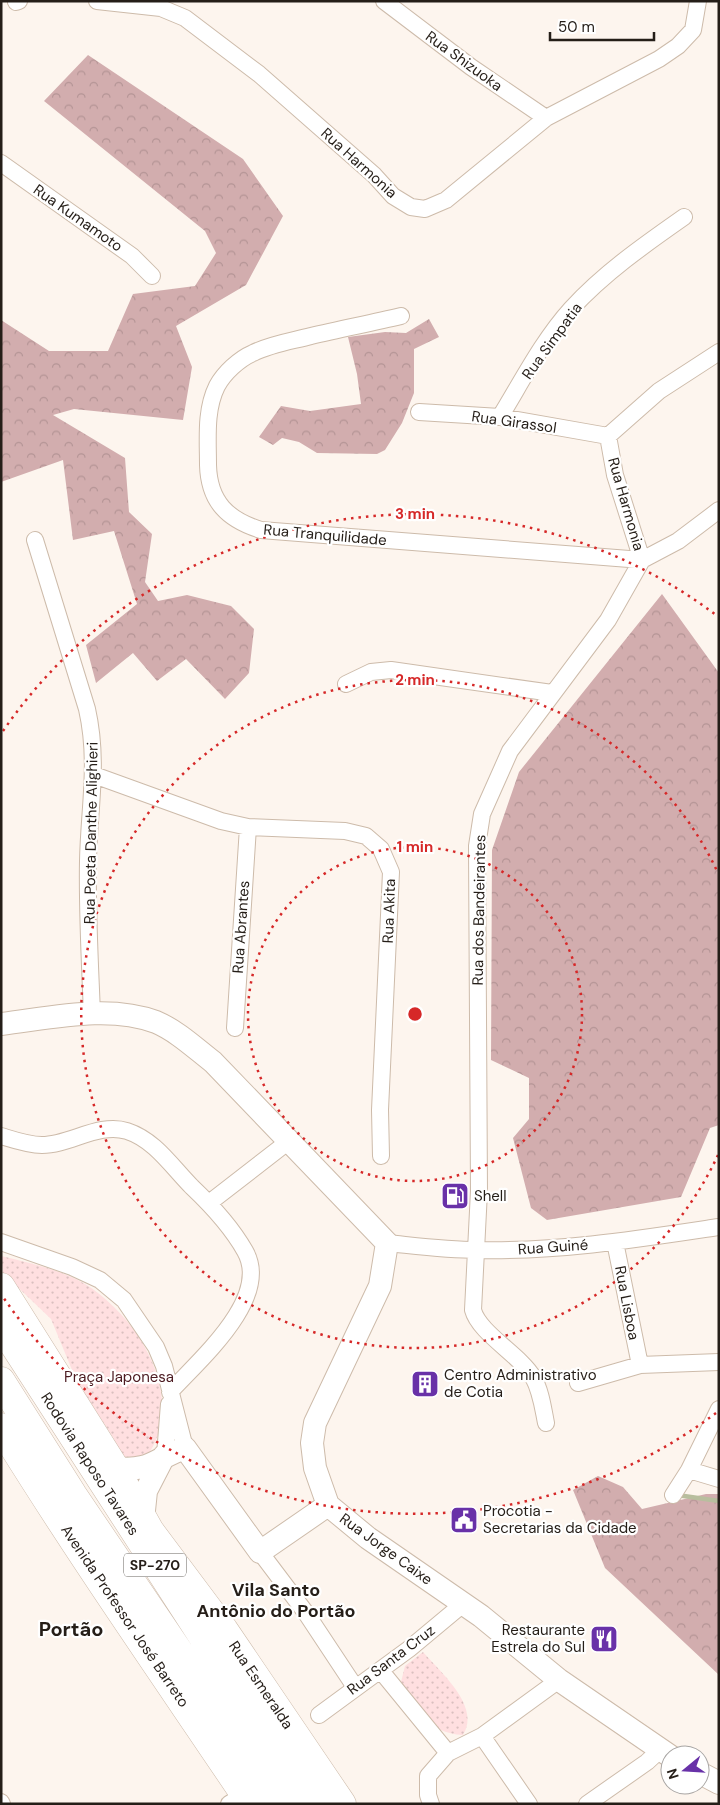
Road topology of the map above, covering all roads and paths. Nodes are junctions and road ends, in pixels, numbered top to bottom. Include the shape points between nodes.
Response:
1 (97, 1) edge
2 (384, 1) edge
3 (698, 1) edge
4 (546, 118) junction
5 (1, 163) edge
6 (684, 217) dead end
7 (152, 276) dead end
8 (401, 316) dead end
9 (719, 352) edge
10 (419, 412) dead end
11 (500, 418) junction
12 (608, 436) junction
13 (719, 510) edge
14 (36, 540) dead end
15 (642, 560) junction
16 (346, 684) dead end
17 (552, 692) junction
18 (94, 775) junction
19 (248, 827) junction
20 (92, 1014) junction
21 (1, 1024) edge
22 (235, 1028) dead end
23 (1, 1136) edge
24 (289, 1141) junction
25 (381, 1156) dead end
26 (209, 1203) junction
27 (719, 1227) edge
28 (1, 1242) edge
29 (615, 1242) junction
30 (387, 1243) junction
31 (477, 1250) junction
32 (1, 1287) edge
33 (1, 1325) edge
34 (719, 1362) edge
35 (640, 1365) junction
36 (1, 1381) edge
37 (578, 1383) dead end
38 (170, 1392) junction
39 (719, 1410) edge
40 (546, 1423) dead end
41 (1, 1427) edge
42 (185, 1448) junction
43 (164, 1455) junction
44 (115, 1468) junction
45 (689, 1470) junction
46 (719, 1479) edge
47 (673, 1494) dead end
48 (328, 1505) junction
49 (144, 1520) junction
50 (260, 1552) junction
51 (463, 1604) junction
52 (381, 1670) junction
53 (559, 1680) junction
54 (355, 1687) junction
55 (319, 1715) dead end
56 (482, 1736) junction
57 (660, 1750) edge
58 (448, 1753) junction
59 (660, 1756) edge
60 (242, 1800) edge
61 (282, 1804) edge
62 (311, 1804) edge
63 (342, 1804) edge
64 (431, 1804) edge
65 (529, 1804) edge
66 (587, 1804) edge

1 - 4 street, Rua Harmonia via 161,8 185,18 259,74 374,175 393,196 411,207 425,209 446,200
2 - 4 street, Rua Shizuoka via 471,67
3 - 4 street, Rua Harmonia via 693,30 678,46
5 - 7 street, Rua Kumamoto via 132,256
6 - 11 street, Rua Simpatia via 606,274 570,310
8 - 15 street, Rua Tranquilidade via 278,344 252,353 230,369 217,385 208,423 208,477 214,496 225,511 242,524 261,530
9 - 12 street, Rua Harmonia via 659,392
10 - 11 street, Rua Girassol
11 - 12 street, Rua Girassol
12 - 15 street, Rua Harmonia via 615,474
13 - 15 street via 678,541
14 - 18 street, Rua Poeta Danthe Alighieri via 87,709 93,737
15 - 17 street, Rua dos Bandeirantes via 608,620
16 - 17 street via 371,672 391,670
17 - 31 street, Rua dos Bandeirantes via 510,751 482,814 477,846
18 - 19 street, Rua Akita
18 - 20 street, Rua Poeta Danthe Alighieri via 88,877
19 - 22 street, Rua Abrantes
19 - 25 street, Rua Akita via 345,831 366,836 381,849 391,872 380,1110
20 - 21 main road
20 - 24 main road via 134,1015 158,1023 186,1040
23 - 26 street via 43,1145 100,1131 125,1130 146,1139
24 - 26 street
24 - 30 main road
26 - 38 street via 246,1252 251,1267 249,1293 236,1318
27 - 29 street, Rua Guiné
28 - 38 street via 100,1280 124,1300 156,1347
29 - 31 street, Rua Guiné via 541,1249
29 - 35 street, Rua Lisboa
30 - 31 street, Rua Guiné
30 - 48 main road, Rua Jorge Caixe via 380,1286 315,1423 312,1443 315,1468
31 - 40 street, Rua dos Bandeirantes via 474,1315 533,1378
32 - 44 highway
33 - 62 highway, Rodovia Raposo Tavares / SP-270
34 - 35 street
35 - 37 street
36 - 61 highway, Rodovia Raposo Tavares / SP-270 via 78,1503
38 - 42 street
38 - 43 street
39 - 45 street
41 - 60 highway, Avenida Professor José Barreto via 92,1570 163,1671
42 - 43 main road
42 - 50 main road
43 - 44 main road via 150,1466 134,1470
43 - 49 main road via 146,1491
44 - 49 highway
45 - 46 street
45 - 47 street
48 - 50 main road
48 - 51 main road, Rua Jorge Caixe via 368,1538
49 - 63 highway, Rua Esmeralda via 224,1630
50 - 54 street via 306,1613
51 - 52 street, Rua Santa Cruz
51 - 53 main road, Rua Jorge Caixe
52 - 54 street, Rua Santa Cruz
52 - 58 street
53 - 56 street
53 - 57 main road, Rua Jorge Caixe
54 - 55 street, Rua Santa Cruz
56 - 58 street
56 - 65 street
58 - 64 street via 428,1776
59 - 66 street

